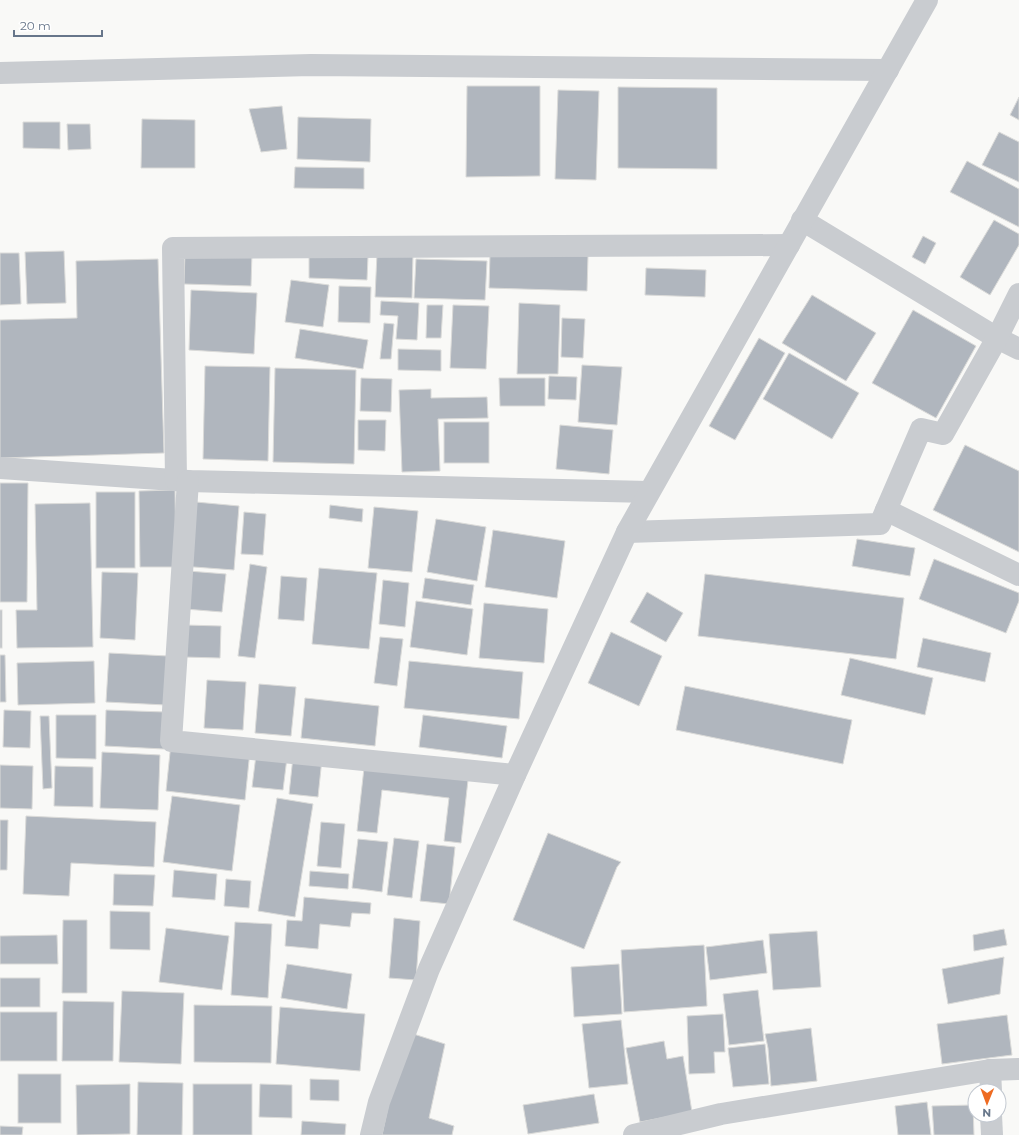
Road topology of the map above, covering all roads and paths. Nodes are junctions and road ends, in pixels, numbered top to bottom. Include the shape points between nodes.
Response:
1 (927, 0) edge
2 (888, 70) junction
3 (0, 73) edge
4 (802, 220) junction
5 (788, 245) junction
6 (1019, 294) edge
7 (997, 338) junction
8 (1019, 349) edge
9 (0, 468) edge
10 (182, 481) junction
11 (649, 492) junction
12 (886, 510) junction
13 (626, 532) junction
14 (1019, 574) edge
15 (515, 775) junction
16 (1019, 1070) edge
17 (990, 1080) edge
18 (991, 1123) edge
19 (371, 1135) edge
20 (634, 1135) edge
21 (992, 1135) edge

1 - 2 street
2 - 3 street via 311,65
2 - 4 street
4 - 5 street
4 - 7 street
5 - 10 street via 173,248
5 - 11 street
6 - 7 street
7 - 8 street
7 - 12 street via 943,434 921,429
9 - 10 street
10 - 11 street
10 - 15 street via 172,741
11 - 13 street
12 - 13 street via 880,524
12 - 14 street
13 - 15 street
15 - 19 street via 429,969 379,1102
16 - 17 street
17 - 20 street via 721,1114
18 - 21 street

